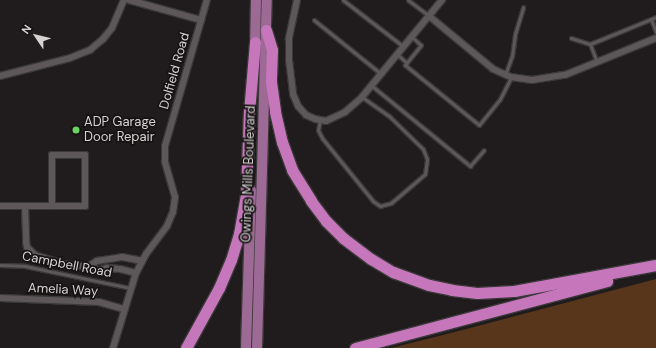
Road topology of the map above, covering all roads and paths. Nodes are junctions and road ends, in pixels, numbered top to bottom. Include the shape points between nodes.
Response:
1 (124, 0) edge
2 (129, 0) edge
3 (207, 0) edge
4 (256, 0) edge
5 (261, 0) edge
6 (267, 0) edge
7 (297, 0) edge
8 (344, 0) edge
9 (408, 0) edge
10 (442, 0) edge
11 (523, 7) dead end
12 (429, 16) junction
13 (656, 17) edge
14 (651, 19) junction
15 (201, 20) junction
16 (314, 20) dead end
17 (266, 30) junction
18 (656, 32) edge
19 (412, 37) junction
20 (571, 38) dead end
21 (656, 38) edge
22 (255, 42) junction
23 (590, 44) junction
24 (404, 47) junction
25 (398, 55) junction
26 (597, 62) junction
27 (407, 63) junction
28 (382, 75) junction
29 (0, 76) edge
30 (508, 76) junction
31 (372, 86) junction
32 (362, 97) junction
33 (320, 120) junction
34 (484, 150) dead end
35 (261, 204) junction
36 (0, 206) edge
37 (25, 206) junction
38 (52, 206) junction
39 (107, 259) junction
40 (142, 261) junction
41 (0, 265) edge
42 (656, 266) edge
43 (88, 267) junction
44 (107, 268) junction
45 (136, 273) junction
46 (130, 288) junction
47 (0, 298) edge
48 (124, 309) junction
49 (187, 346) edge
50 (113, 348) edge
51 (246, 348) edge
52 (257, 348) edge
53 (356, 348) edge

1 - 29 street via 112,28 90,50 70,58
2 - 15 street
3 - 15 street, Dolfield Road
4 - 22 main road, Owings Mills Boulevard
5 - 35 main road via 257,154
6 - 17 main road, Owings Mills Boulevard
7 - 33 street via 289,39 293,94 301,111 311,118
8 - 24 lane
9 - 12 lane
10 - 12 street
11 - 30 lane via 515,34
12 - 19 street
12 - 30 street via 490,66
13 - 14 lane
14 - 18 lane
14 - 23 lane
15 - 40 street, Dolfield Road via 165,146 164,161 175,197 173,212 167,226
16 - 28 lane
17 - 35 main road, Owings Mills Boulevard
17 - 42 highway via 272,50 271,82 275,112 292,170 326,221 371,260 417,281 446,289 477,293 514,291
19 - 24 street
19 - 27 lane via 421,45
20 - 23 lane
21 - 26 street
22 - 49 highway via 246,196 242,220 226,274
22 - 51 main road, Owings Mills Boulevard
23 - 26 lane
24 - 25 street
25 - 27 lane
25 - 28 street
26 - 30 street via 554,78 532,80
27 - 30 lane via 405,65 479,125 500,99
28 - 31 street
31 - 32 street
31 - 34 lane via 470,166
32 - 33 street via 338,116
32 - 33 lane via 389,116 423,149 427,159 425,174 391,203 380,206 373,201 322,138 318,130
35 - 52 main road, Owings Mills Boulevard
36 - 37 street
37 - 38 street
37 - 43 street via 25,237 31,251 42,258 63,264
38 - 38 street via 85,206 86,155 52,155
39 - 40 street via 122,257
39 - 43 street via 97,261
39 - 44 street
40 - 45 street, Dolfield Road
41 - 46 lane, Campbell Road via 25,266
42 - 53 highway
43 - 44 street via 98,271
44 - 45 street
45 - 46 street, Dolfield Road
46 - 48 street, Dolfield Road
47 - 48 street, Amelia Way via 99,302
48 - 50 street, Dolfield Road

